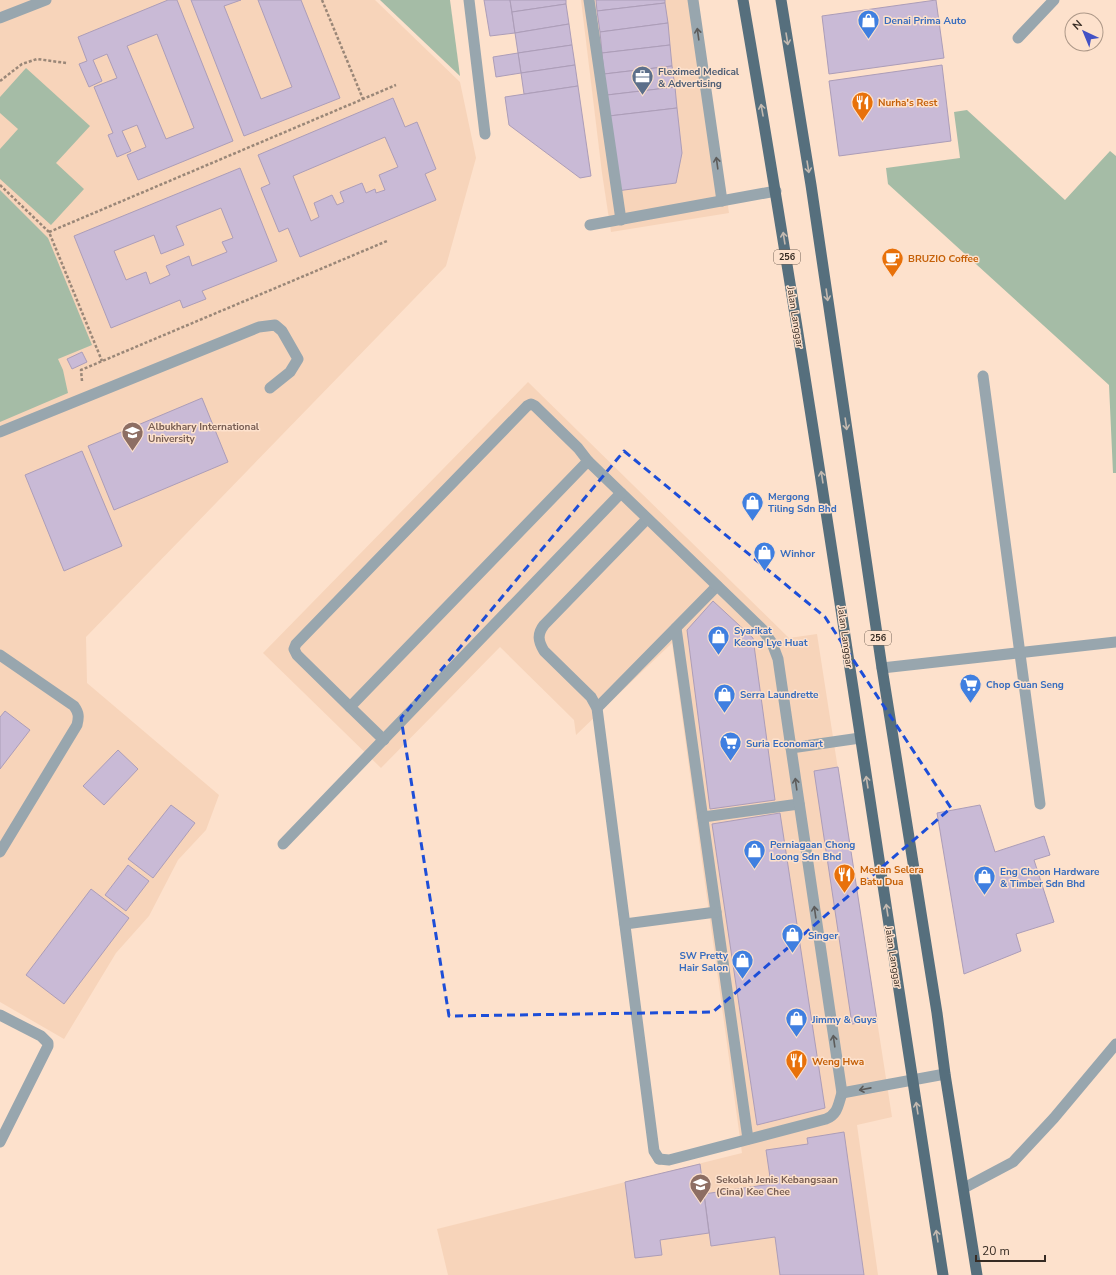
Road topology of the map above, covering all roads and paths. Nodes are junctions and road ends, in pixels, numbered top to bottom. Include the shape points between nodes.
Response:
1 (46, 0) edge
2 (322, 0) edge
3 (469, 0) edge
4 (589, 0) edge
5 (693, 0) edge
6 (743, 0) edge
7 (781, 0) edge
8 (1054, 0) edge
9 (0, 18) edge
10 (1018, 38) dead end
11 (66, 63) dead end
12 (0, 81) edge
13 (396, 85) dead end
14 (363, 99) junction
15 (485, 134) dead end
16 (0, 185) edge
17 (776, 191) junction
18 (722, 201) junction
19 (621, 220) junction
20 (590, 225) dead end
21 (49, 232) junction
22 (387, 241) dead end
23 (102, 361) junction
24 (983, 376) dead end
25 (270, 388) dead end
26 (84, 398) junction
27 (0, 432) edge
28 (588, 461) junction
29 (620, 493) junction
30 (647, 519) junction
31 (717, 586) junction
32 (676, 628) junction
33 (1116, 642) edge
34 (1021, 652) junction
35 (0, 655) edge
36 (882, 668) junction
37 (350, 707) junction
38 (597, 708) junction
39 (860, 738) junction
40 (384, 740) junction
41 (791, 748) junction
42 (799, 804) junction
43 (1040, 804) dead end
44 (703, 817) junction
45 (283, 844) dead end
46 (0, 852) edge
47 (716, 912) junction
48 (625, 924) junction
49 (0, 1015) edge
50 (1116, 1044) edge
51 (945, 1074) junction
52 (912, 1080) junction
53 (842, 1094) junction
54 (748, 1140) junction
55 (0, 1142) edge
56 (964, 1188) junction
57 (943, 1275) edge
58 (976, 1275) edge

1 - 9 street
2 - 14 path
3 - 15 street
4 - 19 street
18 -> 5 street
17 -> 6 main road, Jalan Langgar / 256
7 -> 36 main road, 256
8 - 10 street
11 - 12 path via 37,59 22,64
13 - 14 path
14 - 21 path
16 - 21 path
17 - 18 street
39 -> 17 main road, Jalan Langgar / 256 via 828,515
18 - 19 street
19 - 20 street
21 - 23 path
22 - 23 path
23 - 26 path via 81,370
24 - 34 street
25 - 26 street via 290,372 298,359 282,331 275,325 259,327
26 - 27 street
28 - 29 street
28 - 37 street
28 - 37 street via 535,406 527,406 296,644 294,649 297,655
29 - 30 street
29 - 40 street
30 - 31 street
30 - 38 street via 540,631 540,645 544,651 591,697
31 - 32 street
31 - 41 street via 762,629 772,643 778,659
32 - 38 street
32 - 44 street
33 - 34 street
34 - 36 street
34 - 43 street
35 - 46 street via 74,706 79,719
36 - 51 main road, 256
37 - 40 street
38 - 48 street
39 - 41 street
52 -> 39 main road, Jalan Langgar / 256
40 - 45 street
42 -> 41 street
42 - 44 street
53 -> 42 street
44 - 47 street
47 - 48 street
47 - 54 street
48 - 54 street via 654,1151 660,1159 669,1160
49 - 55 street via 41,1036 48,1046
50 - 56 street via 1013,1162
51 - 52 street
51 - 56 main road, 256
52 -> 53 street
57 -> 52 main road, Jalan Langgar / 256
53 - 54 street via 833,1116
56 - 58 main road, 256

